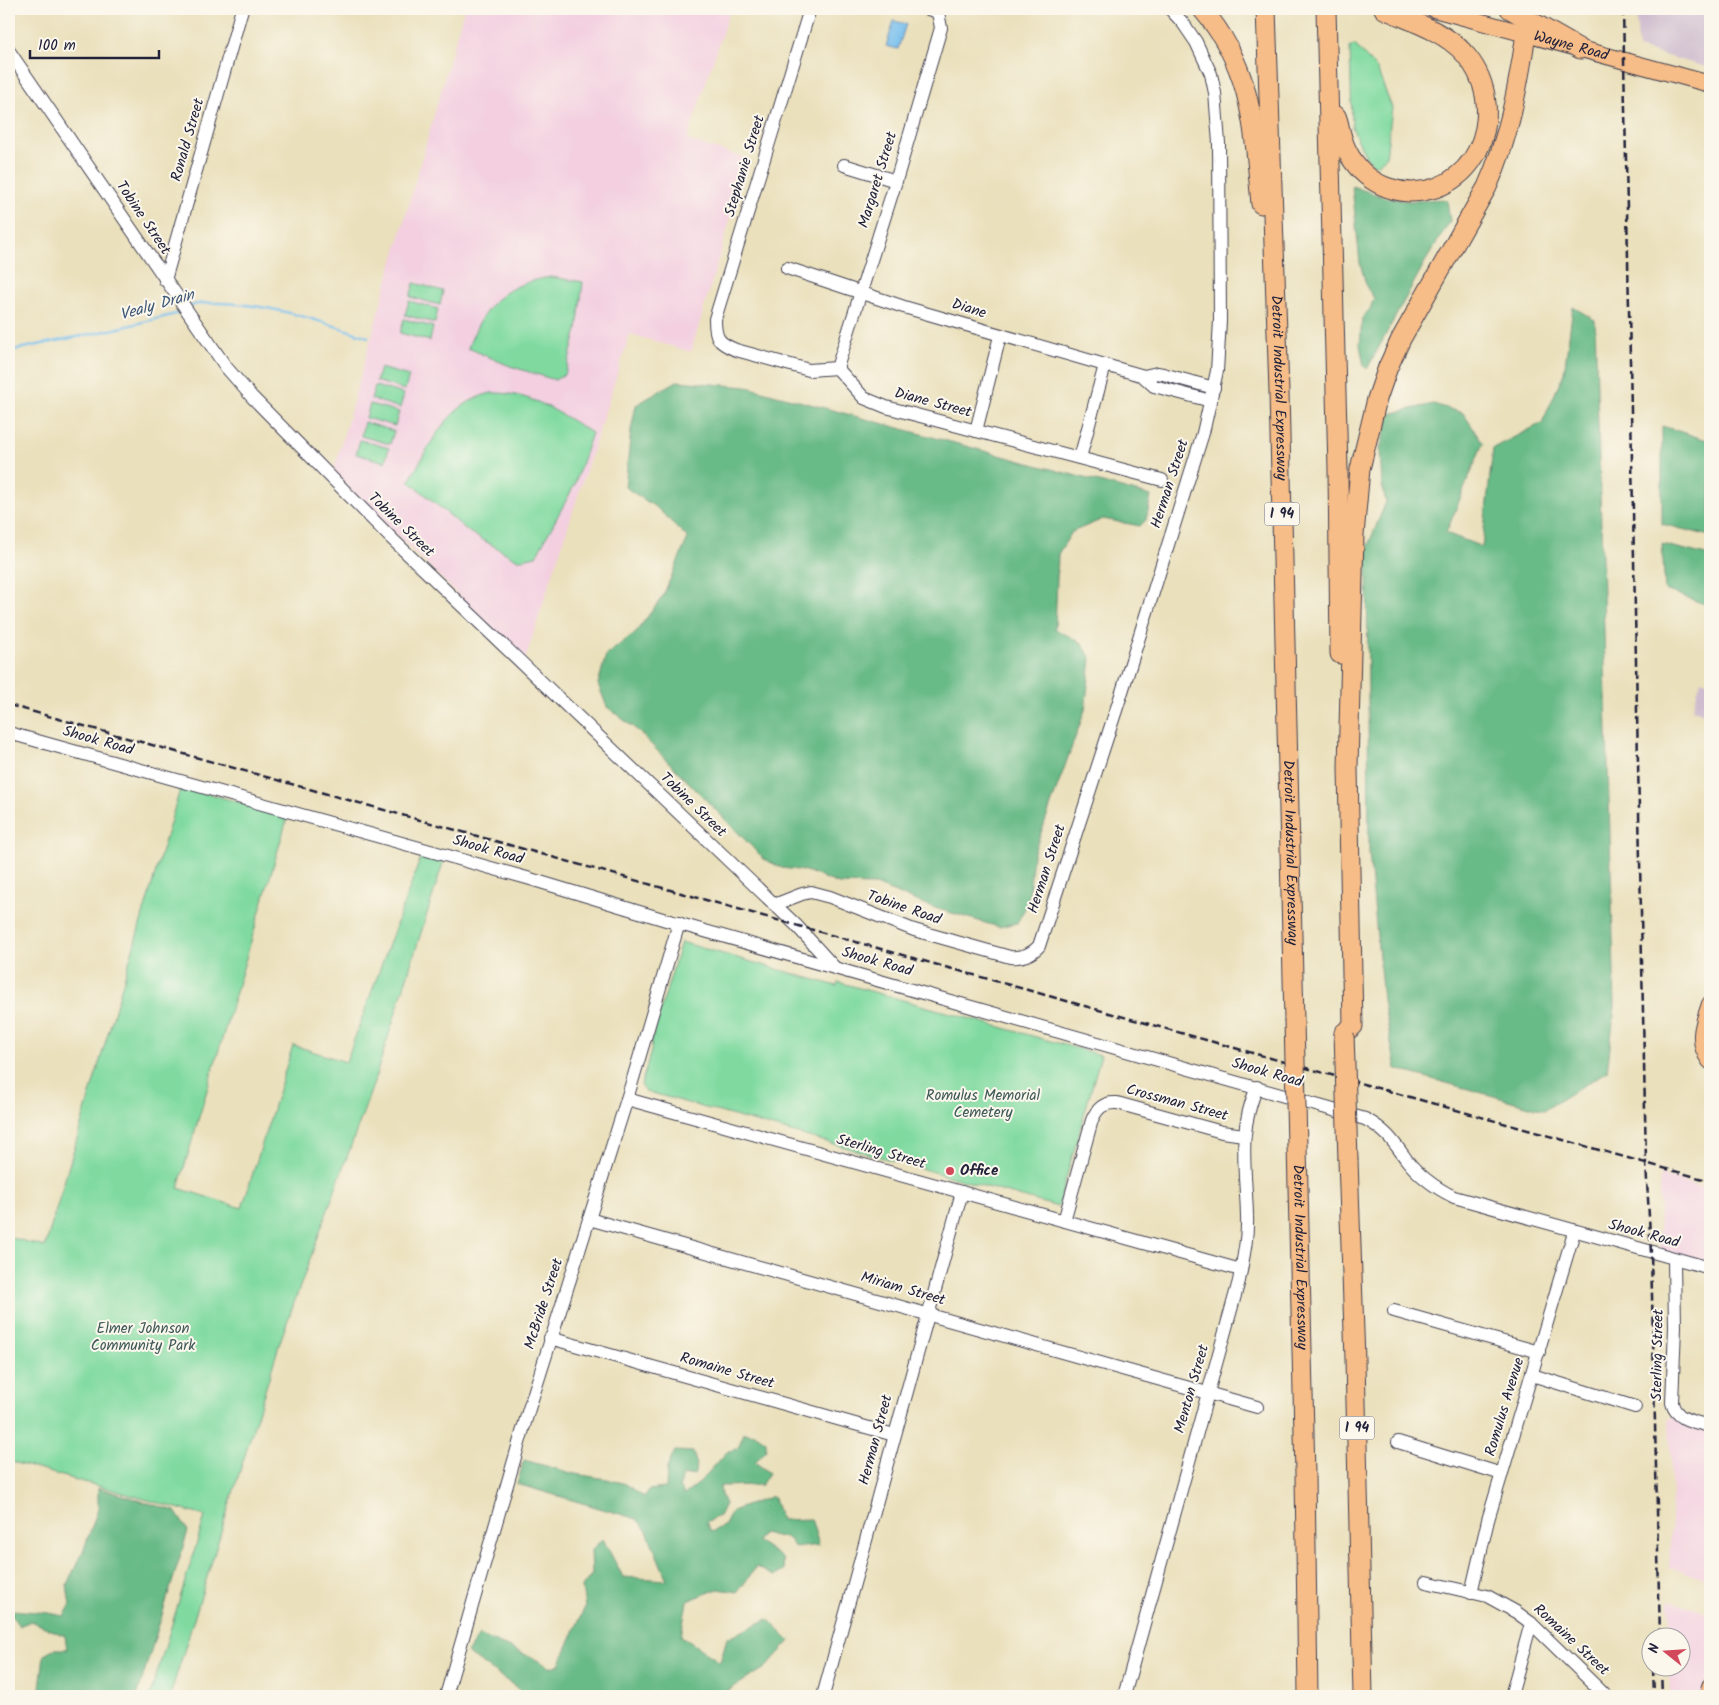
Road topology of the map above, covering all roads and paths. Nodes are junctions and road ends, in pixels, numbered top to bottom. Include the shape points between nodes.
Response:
1 (242, 9) edge
2 (810, 9) edge
3 (928, 9) edge
4 (1170, 9) edge
5 (1202, 9) edge
6 (1266, 9) edge
7 (1326, 9) edge
8 (1384, 9) edge
9 (1434, 9) edge
10 (1510, 9) edge
11 (1526, 34) junction
12 (1580, 49) junction
13 (9, 51) edge
14 (1710, 84) edge
15 (1329, 104) junction
16 (844, 165) dead end
17 (896, 181) junction
18 (787, 268) dead end
19 (166, 280) junction
20 (859, 292) junction
21 (1000, 336) junction
22 (1105, 365) junction
23 (836, 368) junction
24 (1144, 376) junction
25 (1214, 388) junction
26 (1279, 392) junction
27 (1211, 401) junction
28 (976, 431) junction
29 (1080, 458) junction
30 (1162, 480) dead end
31 (9, 733) edge
32 (774, 905) junction
33 (679, 923) junction
34 (1025, 956) joint
35 (834, 967) junction
36 (1710, 1004) edge
37 (1344, 1033) junction
38 (1710, 1061) edge
39 (1257, 1087) junction
40 (627, 1099) junction
41 (1244, 1135) junction
42 (962, 1192) junction
43 (589, 1219) junction
44 (1064, 1221) junction
45 (1574, 1232) junction
46 (1674, 1259) junction
47 (1710, 1268) edge
48 (1241, 1270) junction
49 (1394, 1311) dead end
50 (928, 1313) junction
51 (550, 1338) junction
52 (1539, 1352) junction
53 (1532, 1375) junction
54 (1208, 1392) junction
55 (1257, 1406) dead end
56 (1635, 1406) dead end
57 (1710, 1426) edge
58 (894, 1435) junction
59 (1398, 1442) dead end
60 (1502, 1474) junction
61 (1305, 1536) junction
62 (1426, 1582) dead end
63 (1472, 1593) junction
64 (1531, 1623) junction
65 (1710, 1686) edge
66 (446, 1696) edge
67 (823, 1696) edge
68 (1124, 1696) edge
69 (1302, 1696) edge
70 (1308, 1696) edge
71 (1363, 1696) edge
72 (1511, 1696) edge
73 (1606, 1696) edge
74 (1708, 1696) edge

1 - 19 street, Ronald Street
2 - 23 street, Stephanie Street via 724,286 715,319 715,333 726,346 770,360 808,370
3 - 17 street, Margaret Street via 938,12 942,28
4 - 25 street, Herman Street via 1187,29 1205,60 1216,102 1220,322
5 - 26 highway via 1235,62 1247,91 1253,119 1264,235 1268,334
6 - 26 highway, Detroit Industrial Expressway / I 94
7 - 15 highway, I 94
8 - 15 highway via 1440,34 1471,62 1484,92 1487,115 1483,137 1471,163 1452,180 1428,190 1405,192 1380,185 1352,160 1338,119
9 - 11 main road, Wayne Road
10 - 12 highway
11 - 12 main road, Wayne Road
11 - 37 highway via 1512,114 1497,165 1388,367 1360,470 1354,535 1348,767 1353,1026
12 - 14 main road, Wayne Road
13 - 19 street, Tobine Street
15 - 37 highway, I 94 via 1338,469
16 - 17 street
17 - 20 street, Margaret Street
18 - 20 street, Diane
19 - 32 street, Tobine Street via 226,367 271,418 391,538
20 - 21 street, Diane
20 - 23 street, Margaret Street
21 - 22 street, Diane
21 - 28 street
22 - 24 street, Diane
22 - 29 street
23 - 28 street, Diane Street via 872,403
24 - 25 street, Diane via 1163,374
24 - 27 street, Diane via 1154,386
25 - 27 street, Herman Street
26 - 61 highway, Detroit Industrial Expressway / I 94, bridge
27 - 34 street, Herman Street via 1047,923 1039,946
28 - 29 street, Diane Street
29 - 30 street, Diane Street
31 - 33 street, Shook Road
32 - 34 street, Tobine Road via 811,892 914,930 1010,957
32 - 35 street, Tobine Street
33 - 35 street, Shook Road
33 - 40 street, McBride Street
35 - 39 street, Shook Road
36 - 38 main road via 1701,1039
37 - 71 highway, I 94, bridge
39 - 41 street, Menton Street via 1249,1106
39 - 45 street, Shook Road via 1371,1122 1389,1136 1416,1170 1454,1197
40 - 42 street, Sterling Street
40 - 43 street, McBride Street
41 - 44 street, Crossman Street via 1117,1103 1102,1106 1092,1120
41 - 48 street, Menton Street via 1247,1217
42 - 44 street, Sterling Street
42 - 50 street, Herman Street
43 - 50 street, Miriam Street
43 - 51 street, McBride Street
44 - 48 street, Sterling Street
45 - 46 street, Shook Road
45 - 52 street, Romulus Avenue
46 - 47 street, Shook Road
46 - 57 street, Sterling Street via 1676,1327 1672,1403 1678,1415 1686,1420
48 - 54 street, Menton Street
49 - 52 street
50 - 54 street, Miriam Street
50 - 58 street, Herman Street
51 - 58 street, Romaine Street
51 - 66 street, McBride Street
52 - 53 street, Romulus Avenue
53 - 56 street, Sterling Street
53 - 60 street, Romulus Avenue
54 - 55 street, Miriam Street
54 - 68 street, Menton Street
58 - 67 street, Herman Street
59 - 60 street
60 - 63 street, Romulus Avenue
61 - 69 highway
61 - 70 highway, Detroit Industrial Expressway / I 94
62 - 63 street, Romaine Street
63 - 64 street, Romaine Street via 1500,1602
64 - 72 street
64 - 73 street, Romaine Street
65 - 74 main road

